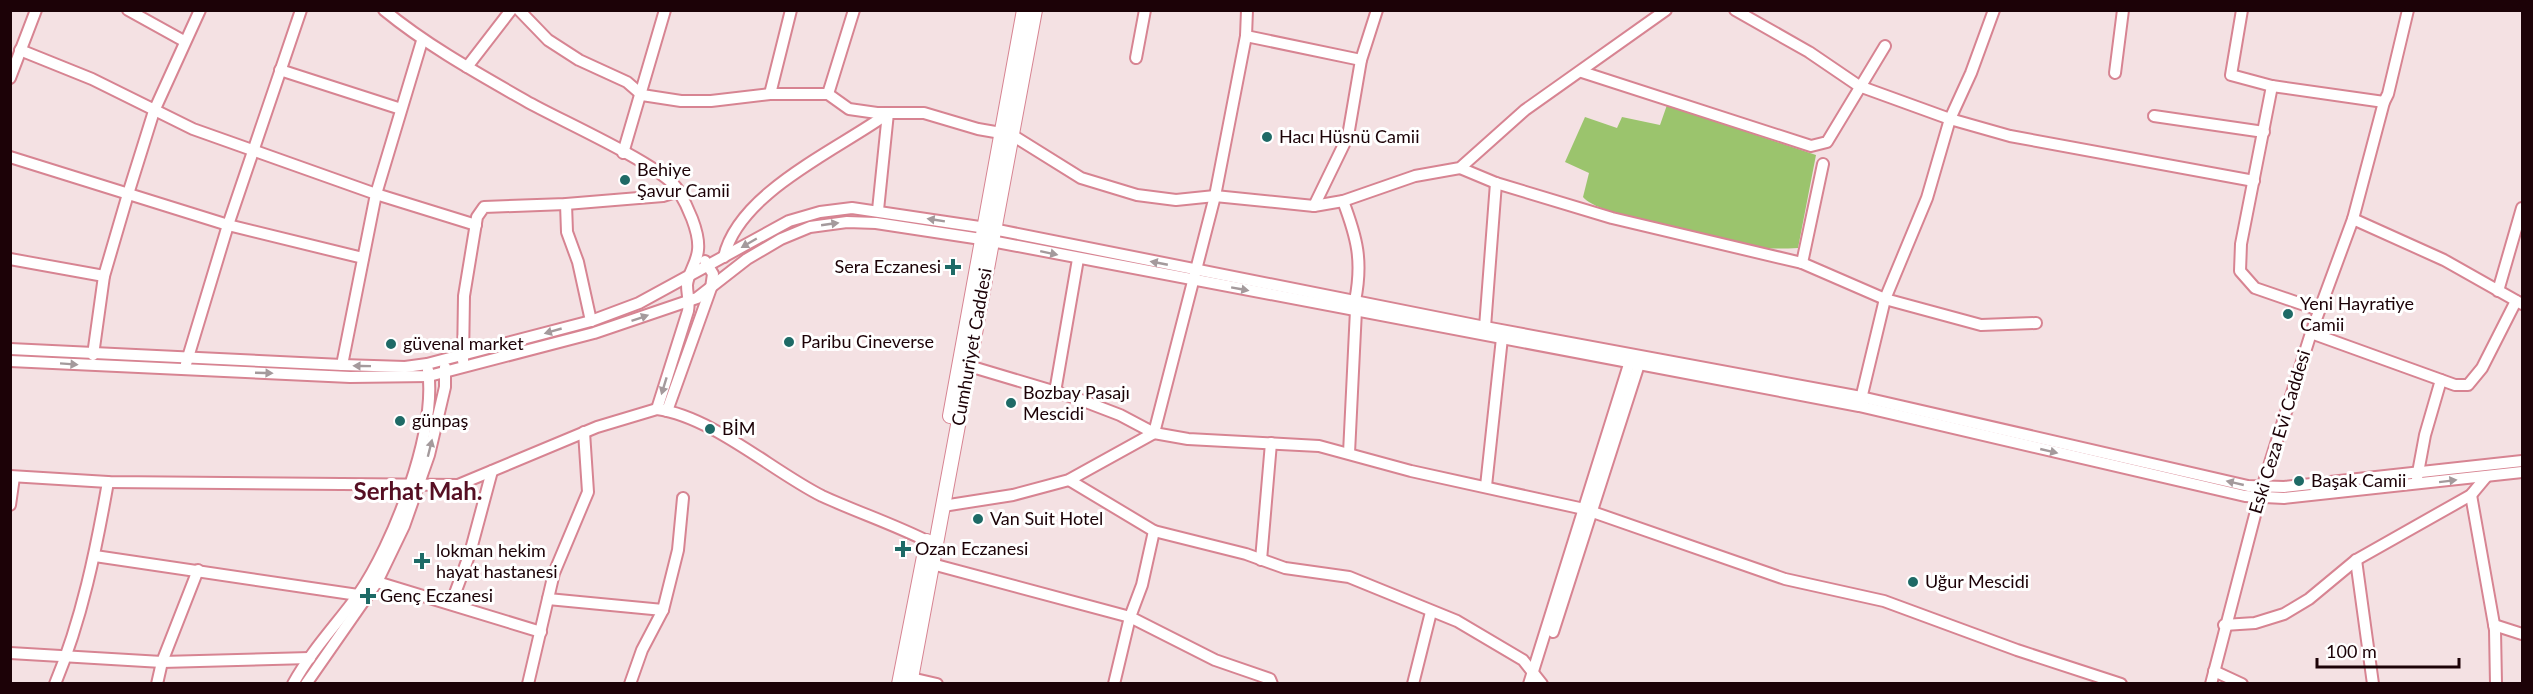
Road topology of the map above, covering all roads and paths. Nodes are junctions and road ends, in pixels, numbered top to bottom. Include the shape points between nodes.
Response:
1 (36, 10) edge
2 (128, 10) edge
3 (200, 10) edge
4 (301, 10) edge
5 (384, 10) edge
6 (511, 10) edge
7 (519, 10) edge
8 (665, 10) edge
9 (792, 10) edge
10 (854, 10) edge
11 (1024, 10) edge
12 (1035, 10) edge
13 (1145, 10) edge
14 (1247, 10) edge
15 (1377, 10) edge
16 (1666, 10) edge
17 (1735, 10) edge
18 (1994, 10) edge
19 (2123, 10) edge
20 (2242, 10) edge
21 (2408, 10) edge
22 (1246, 36) junction
23 (184, 41) junction
24 (422, 41) junction
25 (1884, 46) dead end
26 (20, 50) junction
27 (1136, 58) dead end
28 (1361, 60) junction
29 (467, 67) junction
30 (280, 70) junction
31 (1582, 72) junction
32 (2115, 73) dead end
33 (10, 78) edge
34 (1859, 86) junction
35 (2272, 86) junction
36 (770, 94) junction
37 (828, 94) junction
38 (642, 95) junction
39 (2384, 102) junction
40 (400, 109) junction
41 (154, 111) junction
42 (888, 112) junction
43 (2154, 116) dead end
44 (1950, 119) junction
45 (2264, 132) junction
46 (1006, 134) junction
47 (253, 150) junction
48 (623, 153) junction
49 (10, 158) edge
50 (1823, 164) dead end
51 (1460, 168) junction
52 (2254, 181) junction
53 (1496, 183) junction
54 (679, 191) junction
55 (128, 194) junction
56 (376, 194) junction
57 (1215, 196) junction
58 (1343, 201) junction
59 (566, 204) junction
60 (1314, 206) junction
61 (2523, 208) edge
62 (878, 210) junction
63 (2353, 219) junction
64 (228, 225) junction
65 (476, 225) junction
66 (987, 234) junction
67 (698, 250) junction
68 (724, 257) junction
69 (363, 258) junction
70 (10, 259) edge
71 (1078, 260) junction
72 (1802, 263) junction
73 (708, 264) junction
74 (1195, 275) junction
75 (104, 276) junction
76 (689, 276) junction
77 (711, 288) junction
78 (2498, 291) junction
79 (1885, 299) junction
80 (690, 300) junction
81 (2519, 302) edge
82 (1355, 306) junction
83 (2319, 310) junction
84 (591, 321) junction
85 (2036, 323) dead end
86 (1485, 327) junction
87 (2310, 333) junction
88 (1502, 338) junction
89 (10, 349) edge
90 (93, 355) junction
91 (1635, 360) junction
92 (10, 361) edge
93 (463, 362) junction
94 (186, 364) junction
95 (428, 364) junction
96 (342, 365) junction
97 (969, 366) junction
98 (445, 367) junction
99 (429, 376) junction
100 (2441, 380) junction
101 (1055, 392) junction
102 (1860, 402) junction
103 (662, 410) junction
104 (584, 432) junction
105 (1154, 433) junction
106 (1271, 443) junction
107 (1349, 453) junction
108 (2523, 461) edge
109 (492, 471) junction
110 (2523, 472) edge
111 (12, 476) edge
112 (2486, 477) junction
113 (2417, 479) junction
114 (1069, 480) junction
115 (108, 482) junction
116 (1486, 486) junction
117 (415, 487) junction
118 (2260, 493) junction
119 (2471, 495) junction
120 (683, 498) dead end
121 (10, 505) edge
122 (943, 506) junction
123 (1588, 510) junction
124 (1154, 531) junction
125 (927, 541) junction
126 (95, 556) junction
127 (1261, 560) junction
128 (2356, 560) junction
129 (932, 564) junction
130 (198, 570) junction
131 (377, 582) junction
132 (358, 595) junction
133 (548, 599) junction
134 (451, 604) junction
135 (663, 610) junction
136 (1431, 612) junction
137 (1130, 617) junction
138 (2224, 625) junction
139 (2494, 625) junction
140 (541, 632) junction
141 (2523, 634) edge
142 (10, 653) edge
143 (66, 657) junction
144 (310, 658) junction
145 (162, 662) junction
146 (2214, 671) junction
147 (1536, 680) edge
148 (906, 682) edge
149 (56, 684) edge
150 (157, 684) edge
151 (293, 684) edge
152 (306, 684) edge
153 (528, 684) edge
154 (630, 684) edge
155 (937, 684) edge
156 (1114, 684) edge
157 (1272, 684) edge
158 (1413, 684) edge
159 (2121, 684) edge
160 (2211, 684) edge
161 (2242, 684) edge
162 (2373, 684) edge
163 (2496, 684) edge

1 - 26 street
2 - 23 street
3 - 23 street
4 - 30 street
5 - 24 street
6 - 29 street
7 - 38 street via 548,40 579,60 627,82
8 - 38 street
9 - 36 street
10 - 37 street
11 - 46 main road, Cumhuriyet Caddesi
12 - 46 main road, Cumhuriyet Caddesi
13 - 27 street
14 - 22 street
15 - 28 street
16 - 31 street
17 - 34 street
18 - 44 street
19 - 32 street
20 - 35 street via 2230,75
21 - 39 street, Eski Ceza Evi Caddesi
22 - 28 street
22 - 57 street
23 - 41 street
24 - 29 street
24 - 40 street
25 - 34 street
26 - 33 street
26 - 41 street via 92,79
28 - 60 street via 1348,136
29 - 48 street
30 - 40 street
30 - 47 street
31 - 34 street via 1811,146 1827,142
31 - 51 street via 1525,110
34 - 44 street
35 - 39 street
35 - 45 street
36 - 37 street
36 - 38 street via 711,101
37 - 42 street via 849,109
38 - 48 street
39 - 63 street, Eski Ceza Evi Caddesi
40 - 56 street
41 - 47 street
41 - 55 street
42 - 46 street via 924,113
42 - 62 street
42 - 68 street via 783,181 739,224 728,240
43 - 45 street
44 - 52 street via 2010,136
44 - 79 street via 1927,198
45 - 52 street
46 - 57 street via 1081,178 1137,195 1176,200
46 - 66 main road, Cumhuriyet Caddesi
47 - 56 street
47 - 64 street
48 - 54 street via 671,180
49 - 55 street
50 - 72 street
51 - 53 street
51 - 58 street via 1415,176
52 - 83 street via 2241,244 2240,271 2255,288
53 - 72 street via 1612,218
53 - 86 street
54 - 59 street via 663,196
54 - 67 street via 696,234
55 - 64 street
55 - 75 street
56 - 65 street
56 - 69 street
57 - 60 street
57 - 74 street
58 - 60 street
58 - 82 street via 1356,236 1361,268
59 - 65 street via 484,207
59 - 84 street via 567,232
61 - 78 street
66 -> 62 street
62 -> 68 street via 836,209 804,216
63 - 78 street via 2444,260
63 - 83 street, Eski Ceza Evi Caddesi
64 - 69 street
64 - 94 street
65 - 93 street via 465,296
66 -> 71 street
74 -> 66 street
77 -> 66 street via 730,271 781,239 828,224 876,223
66 - 97 main road, Cumhuriyet Caddesi
66 - 125 main road, Cumhuriyet Caddesi
67 - 73 street
67 - 76 street
68 - 73 street
69 - 96 street
70 - 75 street
71 - 74 street
71 - 101 street
72 - 79 street
73 - 76 street
73 - 77 street via 713,274
74 - 82 street
74 - 105 street
75 - 90 street
76 - 80 street
76 - 84 street via 639,303
77 - 80 street
77 - 103 street
78 - 81 street
79 - 85 street via 1981,325
79 - 102 street
93 -> 80 street via 594,333
80 -> 103 street
81 - 100 street via 2482,368 2468,385
82 - 86 street
82 - 88 street
82 - 107 street
83 - 87 street, Eski Ceza Evi Caddesi
84 -> 93 street
86 - 91 street
87 - 100 street
87 - 118 street, Eski Ceza Evi Caddesi
88 - 91 street
88 - 116 street
89 - 90 street
90 - 94 street
91 - 102 street
91 - 123 street
92 -> 94 street
93 - 98 street
94 - 96 street
94 -> 99 street via 350,377
95 -> 96 street
95 - 98 street
95 - 99 street
97 - 101 street
97 - 122 main road, Cumhuriyet Caddesi
98 - 99 street
117 -> 98 street via 441,404
99 - 117 street via 429,402
100 - 113 street
101 - 105 street via 1120,415
102 - 118 street
103 - 104 street
103 - 125 street via 710,429 822,496
104 - 109 street
104 - 133 street via 588,492 554,573
105 - 106 street via 1188,439
105 - 114 street
106 - 107 street via 1319,446
106 - 127 street
107 - 116 street
108 - 113 street
109 - 117 street via 458,485
109 - 134 street via 468,562
110 - 112 street
111 - 115 street
111 - 121 street
113 -> 112 street
112 - 119 street
113 - 118 street
114 - 122 street via 1013,495
114 - 124 street
115 - 117 street
115 - 126 street
116 - 123 street
117 - 131 street via 391,556
117 - 132 street
118 - 138 street, Eski Ceza Evi Caddesi
119 - 128 street
119 - 139 street
120 - 135 street via 678,550
122 - 129 main road, Cumhuriyet Caddesi
123 - 147 street
123 - 159 street via 1785,579 1884,601
124 - 127 street
124 - 137 street
125 - 148 main road, Cumhuriyet Caddesi
126 - 130 street
126 - 143 street
127 - 136 street via 1285,568 1349,577
128 - 138 street via 2284,614 2255,623
128 - 162 street
129 - 137 street
129 - 148 main road, Cumhuriyet Caddesi
130 - 132 street
130 - 145 street
131 - 134 street
131 - 152 street
132 - 144 street
133 - 135 street
133 - 140 street
134 - 140 street
135 - 154 street
136 - 147 street via 1457,621 1523,660
136 - 158 street
137 - 156 street
137 - 157 street via 1215,660 1270,678
138 - 146 street, Eski Ceza Evi Caddesi
139 - 141 street
139 - 163 street
140 - 153 street
142 - 143 street
143 - 145 street
143 - 149 street
144 - 145 street
144 - 151 street
145 - 150 street
146 - 160 street, Eski Ceza Evi Caddesi
146 - 161 street
148 - 155 street

